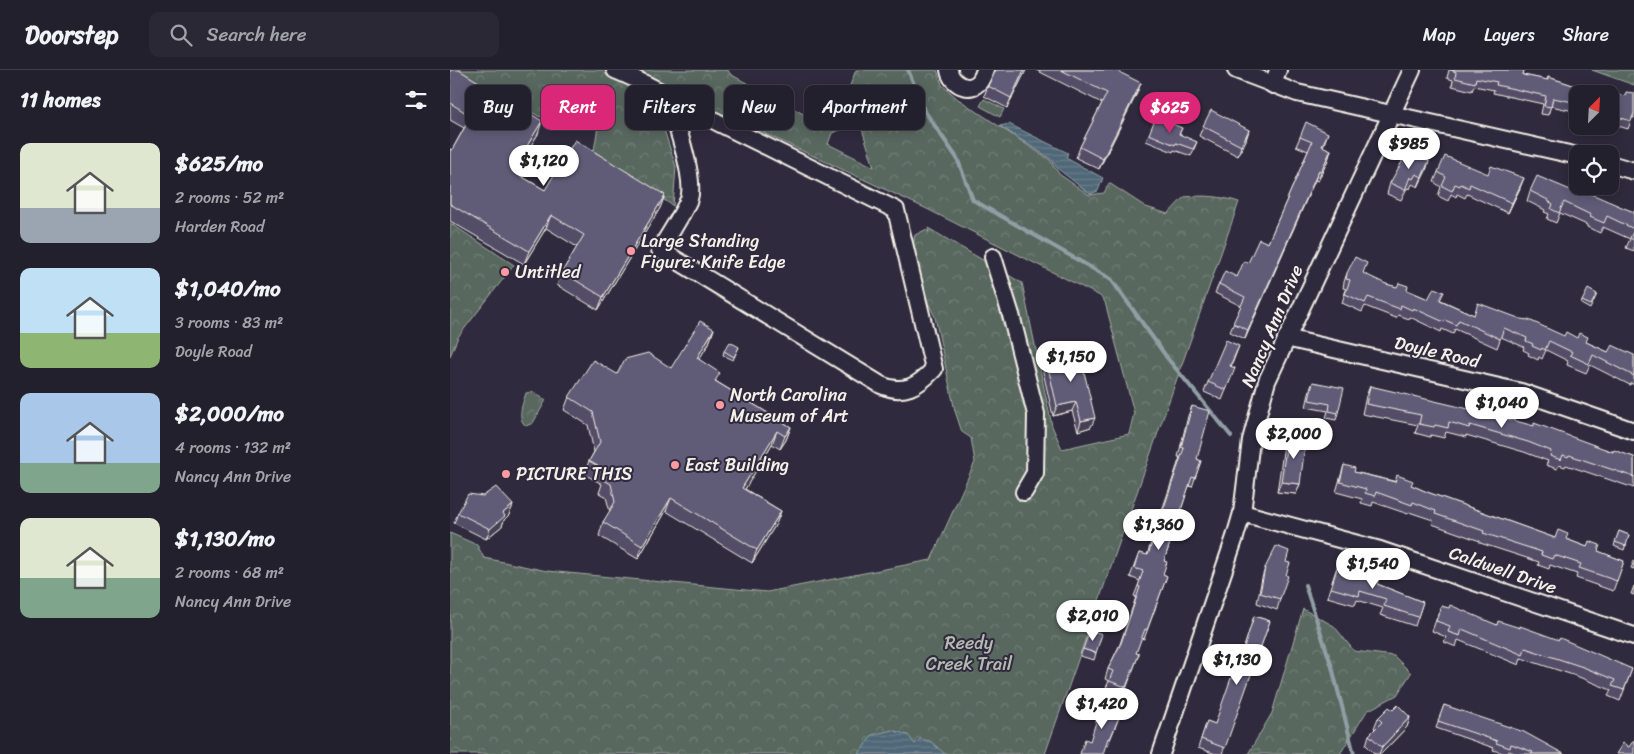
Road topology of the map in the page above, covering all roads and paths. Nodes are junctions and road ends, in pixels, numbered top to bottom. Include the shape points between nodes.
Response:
1 (615, 70) edge
2 (949, 70) edge
3 (985, 70) edge
4 (1236, 70) edge
5 (1412, 70) edge
6 (1276, 78) edge
7 (647, 85) edge
8 (666, 94) joint
9 (1391, 114) junction
10 (1569, 154) edge
11 (1619, 167) edge
12 (1634, 171) edge
13 (993, 257) dead end
14 (1286, 338) junction
15 (1634, 431) edge
16 (1024, 492) dead end
17 (1242, 513) junction
18 (1634, 636) edge
19 (1162, 754) edge

1 - 7 street
2 - 3 street via 952,79 971,87 979,82
4 - 6 street
5 - 9 street, Nancy Ann Drive
6 - 9 street via 1297,93
8 - 8 street via 691,182 689,198 660,250 881,385 901,390 922,381 934,369 896,210
9 - 10 street
9 - 14 street, Nancy Ann Drive
11 - 12 street
13 - 16 street via 1036,414 1036,473
14 - 15 street, Doyle Road via 1512,389
14 - 17 street, Nancy Ann Drive via 1267,381 1256,418
17 - 18 street, Caldwell Drive via 1380,550
17 - 19 street, Nancy Ann Drive

